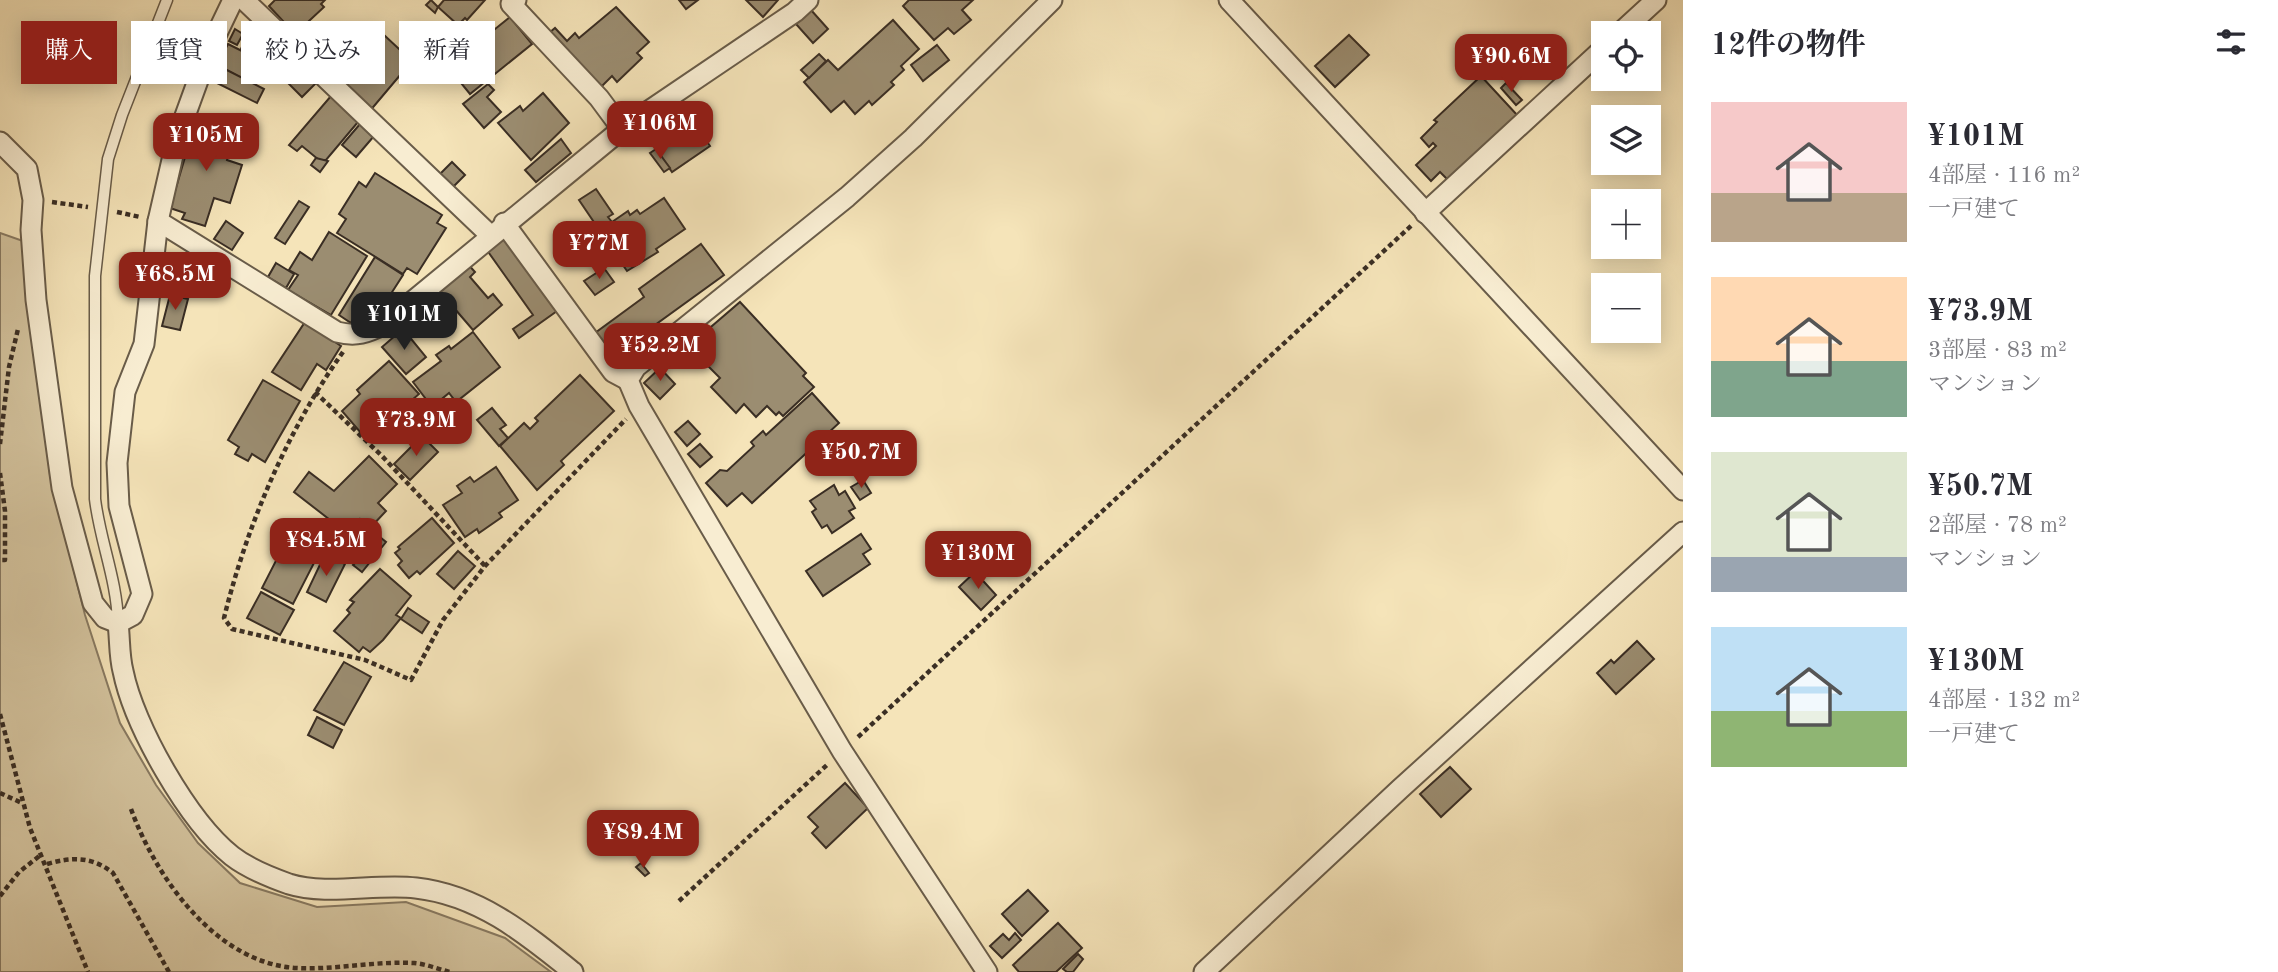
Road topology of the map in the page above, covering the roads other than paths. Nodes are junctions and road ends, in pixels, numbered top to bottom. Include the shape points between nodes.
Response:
1 (167, 0) edge
2 (233, 0) edge
3 (244, 0) edge
4 (516, 0) edge
5 (808, 0) edge
6 (1052, 0) edge
7 (1229, 0) edge
8 (1656, 0) edge
9 (1633, 21) edge
10 (1591, 60) edge
11 (622, 129) junction
12 (0, 142) edge
13 (1425, 213) junction
14 (158, 221) junction
15 (497, 229) junction
16 (628, 380) junction
17 (1683, 490) edge
18 (1683, 533) edge
19 (118, 623) junction
20 (573, 972) edge
21 (987, 972) edge
22 (1204, 972) edge

1 - 19 lane via 108,159 95,276 94,499 117,598
2 - 14 street via 177,138
3 - 15 street
4 - 11 street via 511,4
5 - 11 street
6 - 16 street via 903,147 636,367
7 - 13 street
8 - 9 street
10 - 13 street
11 - 15 street
12 - 19 street via 27,169 33,200 31,230 39,317 61,488 93,603 105,618
13 - 17 street
14 - 15 street via 352,336 385,324
14 - 19 street via 144,344 125,392 117,463 119,506 142,594 133,615
15 - 16 street via 613,372
16 - 21 street via 842,751
18 - 22 street
19 - 20 street via 122,671 150,744 192,813 232,857 291,884 416,888 467,901 518,927

